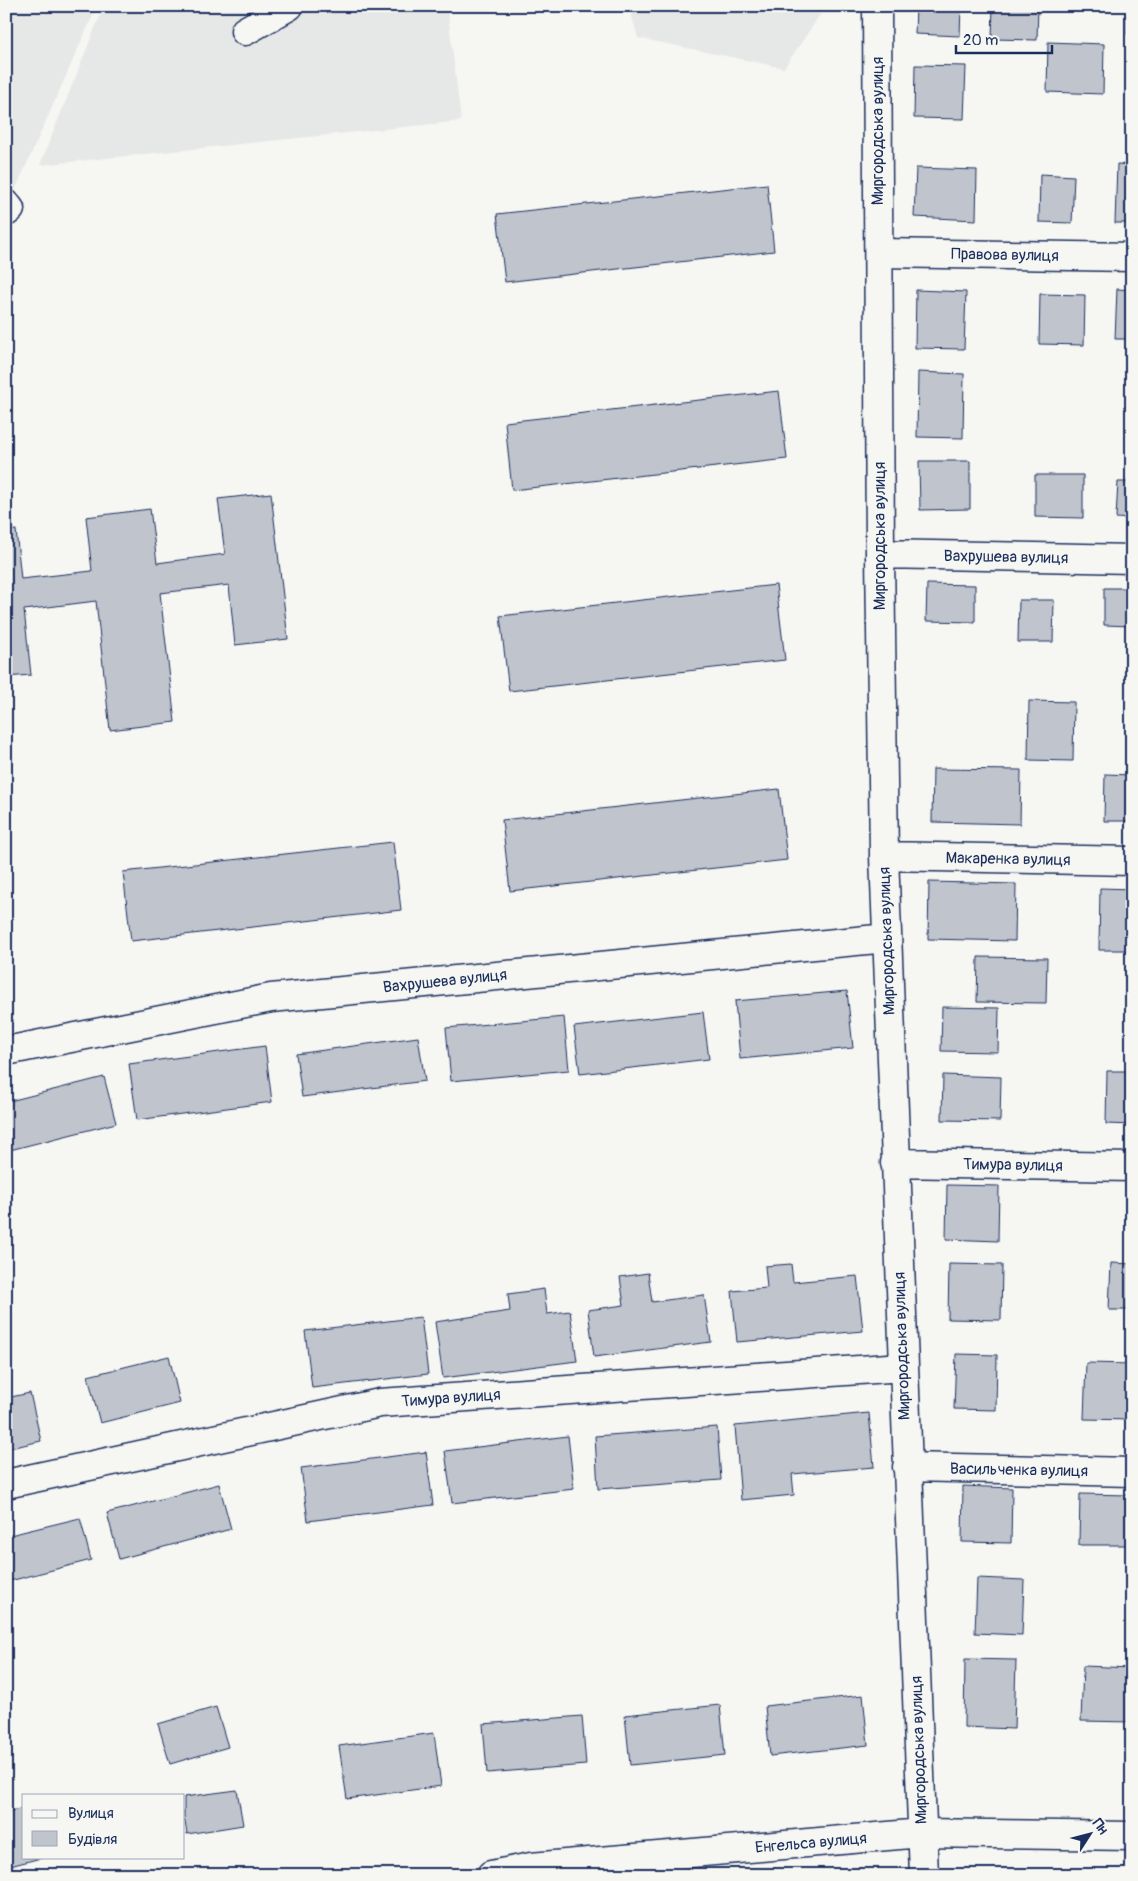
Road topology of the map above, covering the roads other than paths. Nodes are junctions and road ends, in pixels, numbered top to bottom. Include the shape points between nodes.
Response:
1 (289, 6) edge
2 (877, 6) edge
3 (246, 31) dead end
4 (6, 204) edge
5 (6, 212) edge
6 (879, 253) junction
7 (1132, 258) edge
8 (880, 554) junction
9 (1132, 559) edge
10 (884, 856) junction
11 (1132, 861) edge
12 (887, 938) junction
13 (6, 1051) edge
14 (895, 1162) junction
15 (1132, 1167) edge
16 (903, 1367) junction
17 (907, 1467) junction
18 (1132, 1472) edge
19 (6, 1484) edge
20 (922, 1834) junction
21 (1132, 1836) edge
22 (491, 1875) edge
23 (924, 1875) edge

1 - 3 street
2 - 6 street, Миргородська вулиця
4 - 5 street via 10,209
6 - 7 street, Правова вулиця
6 - 8 street, Миргородська вулиця
8 - 9 street, Вахрушева вулиця
8 - 10 street, Миргородська вулиця
10 - 11 street, Макаренка вулиця
10 - 12 street, Миргородська вулиця
12 - 13 street, Вахрушева вулиця via 271,998
12 - 14 street, Миргородська вулиця
14 - 15 street, Тимура вулиця
14 - 16 street, Миргородська вулиця
16 - 17 street, Миргородська вулиця
16 - 19 street, Тимура вулиця via 380,1403
17 - 18 street, Васильченка вулиця
17 - 20 street, Миргородська вулиця
20 - 21 street, Енгельса вулиця
20 - 22 street, Енгельса вулиця via 531,1867
20 - 23 street, Миргородська вулиця

